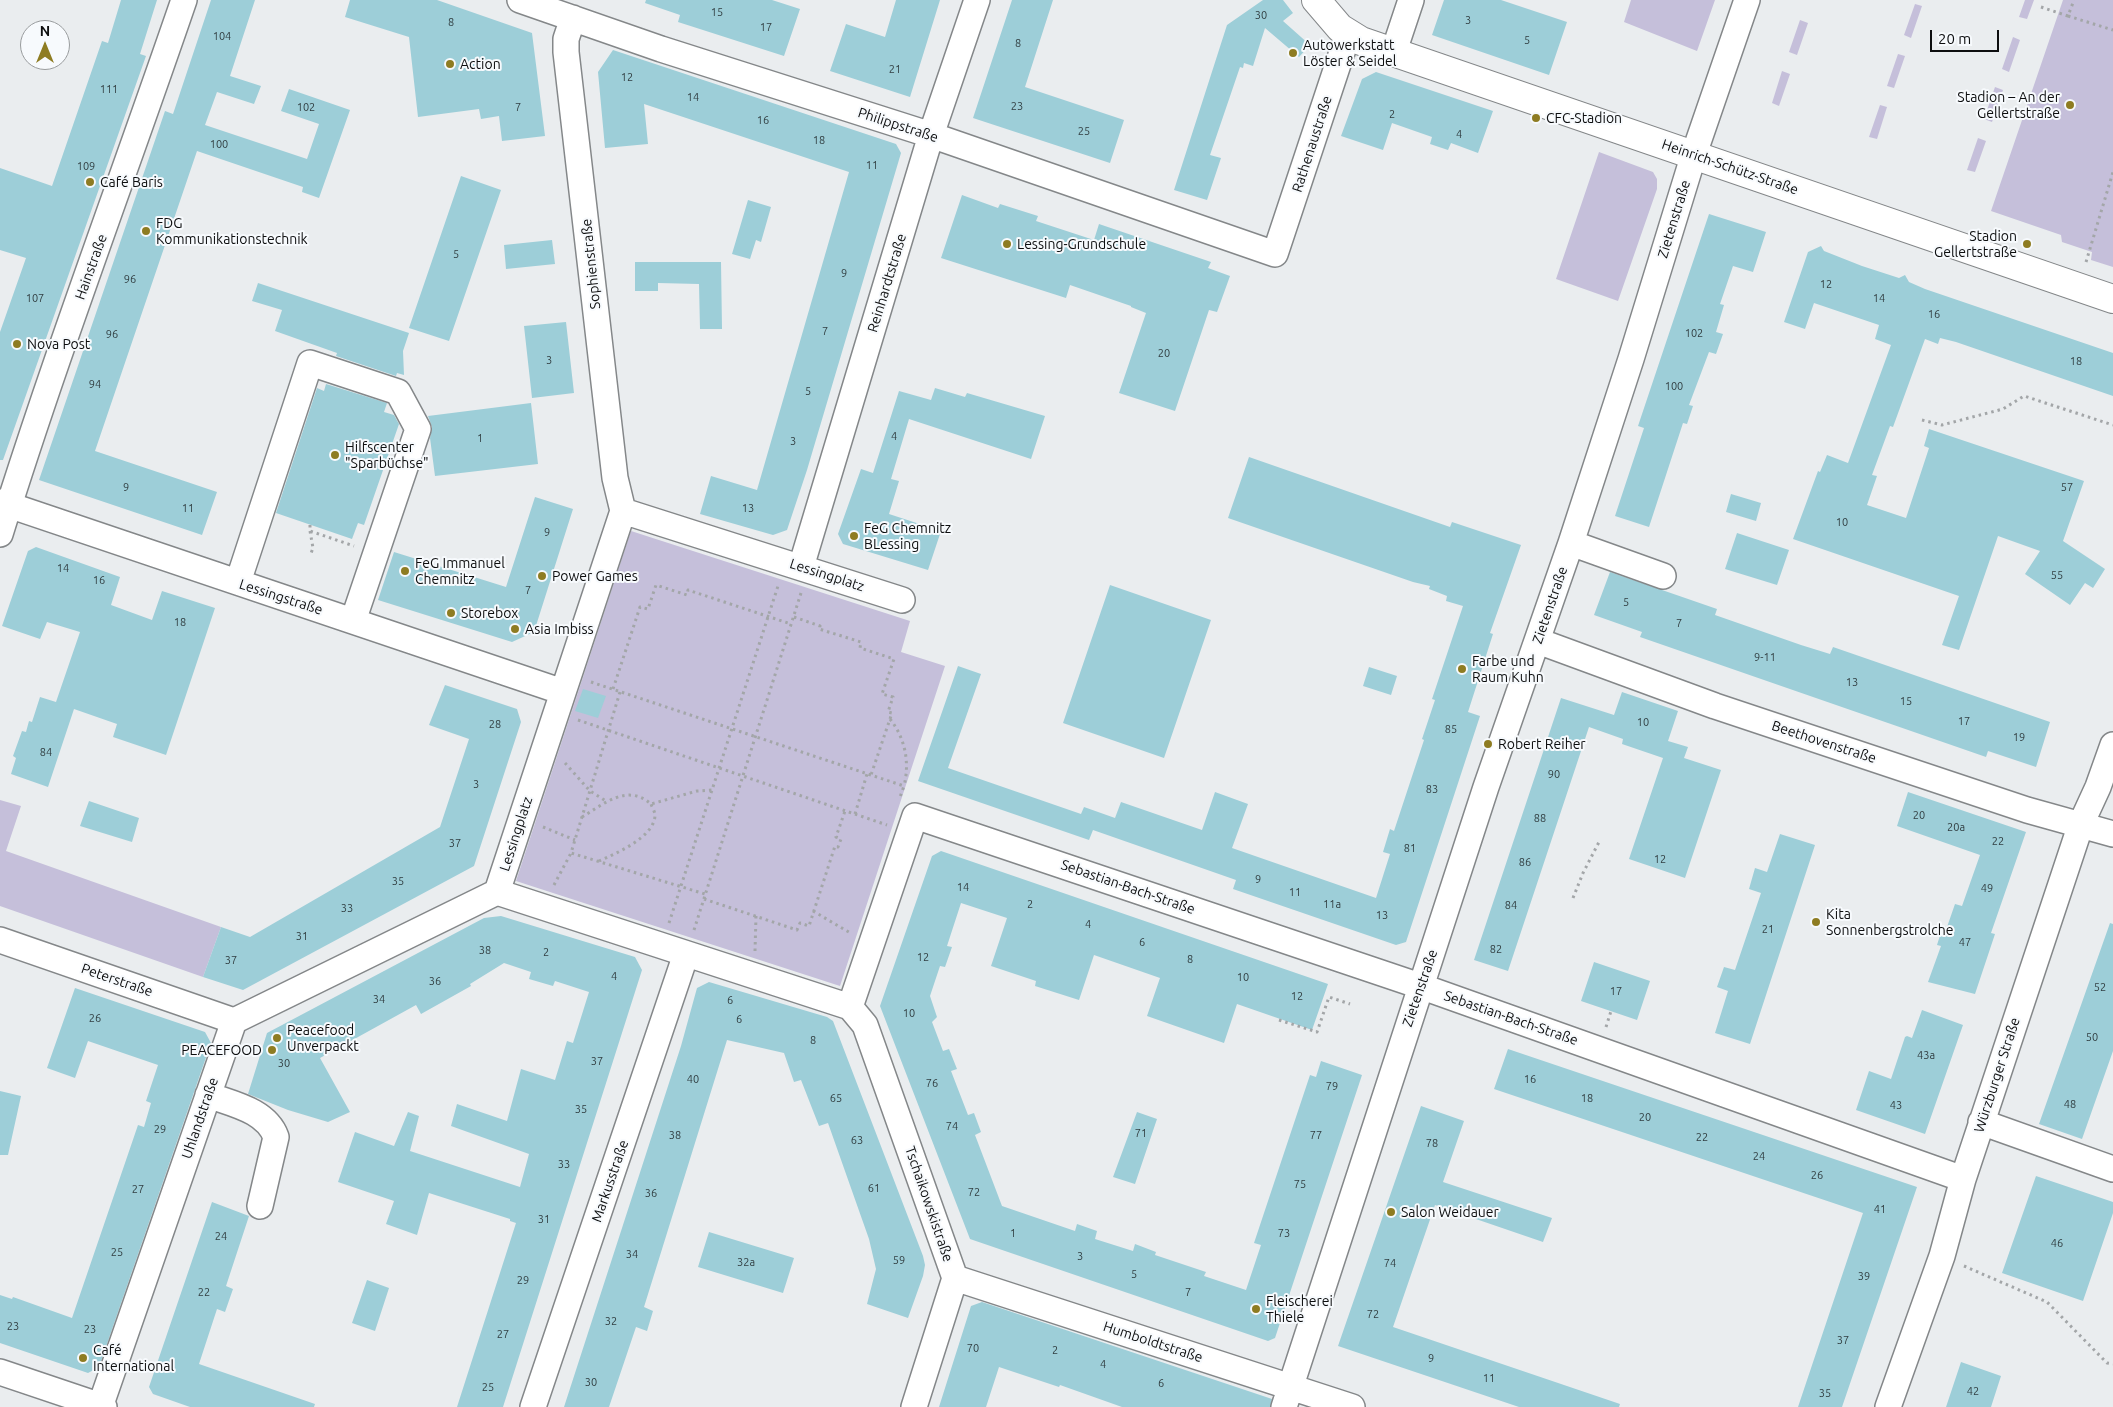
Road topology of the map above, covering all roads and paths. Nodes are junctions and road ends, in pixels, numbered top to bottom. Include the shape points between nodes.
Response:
1 (184, 0) edge
2 (520, 0) edge
3 (977, 0) edge
4 (1316, 0) edge
5 (1411, 0) edge
6 (1746, 0) edge
7 (2074, 0) edge
8 (2041, 7) dead end
9 (2068, 16) junction
10 (573, 18) junction
11 (2113, 30) edge
12 (1348, 34) junction
13 (1394, 51) junction
14 (931, 135) junction
15 (1694, 154) junction
16 (2113, 172) edge
17 (1275, 254) joint
18 (2079, 286) junction
19 (2113, 298) edge
20 (1922, 420) dead end
21 (2113, 425) edge
22 (5, 503) edge
23 (623, 510) junction
24 (310, 525) dead end
25 (310, 531) junction
26 (0, 534) edge
27 (1571, 543) junction
28 (375, 554) junction
29 (310, 556) dead end
30 (799, 566) junction
31 (1663, 576) dead end
32 (238, 582) junction
33 (902, 600) dead end
34 (769, 616) junction
35 (794, 617) junction
36 (353, 621) junction
37 (791, 624) junction
38 (1538, 641) junction
39 (613, 689) junction
40 (620, 692) junction
41 (563, 693) junction
42 (890, 719) junction
43 (733, 729) junction
44 (607, 730) junction
45 (755, 736) junction
46 (546, 742) junction
47 (2113, 745) edge
48 (720, 769) junction
49 (869, 774) junction
50 (742, 776) junction
51 (904, 786) junction
52 (590, 790) junction
53 (713, 790) junction
54 (606, 801) junction
55 (651, 804) junction
56 (845, 811) junction
57 (855, 814) junction
58 (582, 817) junction
59 (908, 817) junction
60 (521, 818) junction
61 (2081, 824) junction
62 (2113, 834) edge
63 (575, 840) junction
64 (1599, 842) dead end
65 (571, 853) junction
66 (599, 861) junction
67 (681, 887) junction
68 (497, 892) junction
69 (705, 894) junction
70 (1573, 898) dead end
71 (704, 899) junction
72 (543, 907) junction
73 (813, 911) junction
74 (756, 916) junction
75 (0, 940) edge
76 (871, 945) junction
77 (661, 946) junction
78 (686, 954) junction
79 (754, 976) junction
80 (1420, 986) junction
81 (1350, 1004) dead end
82 (850, 1007) junction
83 (1279, 1020) dead end
84 (234, 1021) junction
85 (208, 1095) junction
86 (1981, 1122) junction
87 (2113, 1170) edge
88 (1963, 1179) junction
89 (260, 1206) dead end
90 (1942, 1256) junction
91 (955, 1278) junction
92 (2113, 1364) edge
93 (0, 1372) edge
94 (1287, 1397) edge
95 (102, 1407) edge
96 (533, 1407) edge
97 (914, 1407) edge
98 (1352, 1407) edge
99 (1888, 1407) edge

1 - 22 street, Hainstraße
2 - 10 street, Philippstraße
3 - 14 street, Reinhardtstraße
4 - 12 main road, Heinrich-Schütz-Straße
5 - 13 street
6 - 15 street, Zietenstraße
7 - 9 path
8 - 9 path
9 - 11 path
10 - 14 street, Philippstraße
10 - 23 street, Sophienstraße via 566,39 566,52 615,478
12 - 13 main road, Heinrich-Schütz-Straße
12 - 17 street, Rathenaustraße
13 - 15 main road, Heinrich-Schütz-Straße
14 - 17 street, Philippstraße
14 - 30 street, Reinhardtstraße
15 - 18 main road, Heinrich-Schütz-Straße
15 - 27 street, Zietenstraße
16 - 18 path
18 - 19 main road, Heinrich-Schütz-Straße
20 - 21 path via 1942,425 2003,409 2024,396
22 - 26 street, Hainstraße
22 - 32 street, Lessingstraße
23 - 30 street, Lessingplatz
23 - 41 street, Lessingplatz
24 - 25 path
25 - 28 path
25 - 29 path via 313,548
27 - 31 street
27 - 38 street, Zietenstraße
28 - 32 street via 418,429 398,392 310,363
28 - 36 street
30 - 33 street, Lessingplatz
30 - 34 path
30 - 35 path
32 - 36 street, Lessingstraße
34 - 37 path
34 - 39 path via 688,590 686,595 656,585 648,609 640,607
34 - 43 path
35 - 37 path
35 - 42 path via 820,626 819,629 861,642 860,648 894,659 882,694 893,698 888,712 892,713
36 - 41 street, Lessingstraße
37 - 45 path
38 - 61 street, Beethovenstraße via 1715,706 2028,810
38 - 80 street, Zietenstraße
39 - 40 path
39 - 41 path
40 - 43 path
40 - 44 path
41 - 44 path
41 - 46 street, Lessingplatz
42 - 49 path
42 - 51 path via 896,726 908,759
43 - 45 path
43 - 48 path
44 - 48 path
44 - 52 path
45 - 49 path
45 - 50 path
46 - 52 path
46 - 60 street, Lessingplatz
47 - 61 street, Würzburger Straße
48 - 50 path
48 - 53 path
49 - 51 path
49 - 57 path
50 - 56 path
50 - 69 path
51 - 59 path
52 - 54 path
52 - 58 path
53 - 55 path via 697,790
53 - 67 path
54 - 55 path via 634,794
54 - 58 path
55 - 66 path via 655,816 650,828 636,842
56 - 57 path
56 - 73 path via 836,838 841,839 838,848 835,846
57 - 59 path
58 - 63 path
59 - 76 street
59 - 80 street, Sebastian-Bach-Straße
60 - 63 path
60 - 68 street, Lessingplatz
61 - 62 street, Beethovenstraße
61 - 86 street, Würzburger Straße
63 - 65 path
64 - 70 path
65 - 66 path
65 - 72 path
66 - 67 path
67 - 69 path
67 - 77 path
68 - 72 street
68 - 84 street
69 - 71 path
71 - 74 path
71 - 78 path
72 - 77 street
73 - 74 path via 808,926 800,923 797,930
73 - 76 path
74 - 79 path
75 - 84 street, Peterstraße
76 - 82 street
77 - 78 street
78 - 79 street
78 - 96 street, Markusstraße
79 - 82 street
80 - 88 street, Sebastian-Bach-Straße
80 - 94 street, Zietenstraße
81 - 83 path via 1328,997 1317,1032
82 - 91 street, Tschaikowskistraße via 865,1025
84 - 85 street, Uhlandstraße
85 - 89 street via 256,1114 272,1128 276,1137
85 - 95 street, Uhlandstraße
86 - 87 street
86 - 88 street, Würzburger Straße
88 - 90 street, Würzburger Straße
90 - 92 path via 2047,1302 2107,1363
90 - 99 street, Würzburger Straße
91 - 94 street, Humboldtstraße
91 - 97 street, Tschaikowskistraße
93 - 95 street
94 - 98 street, Humboldtstraße

